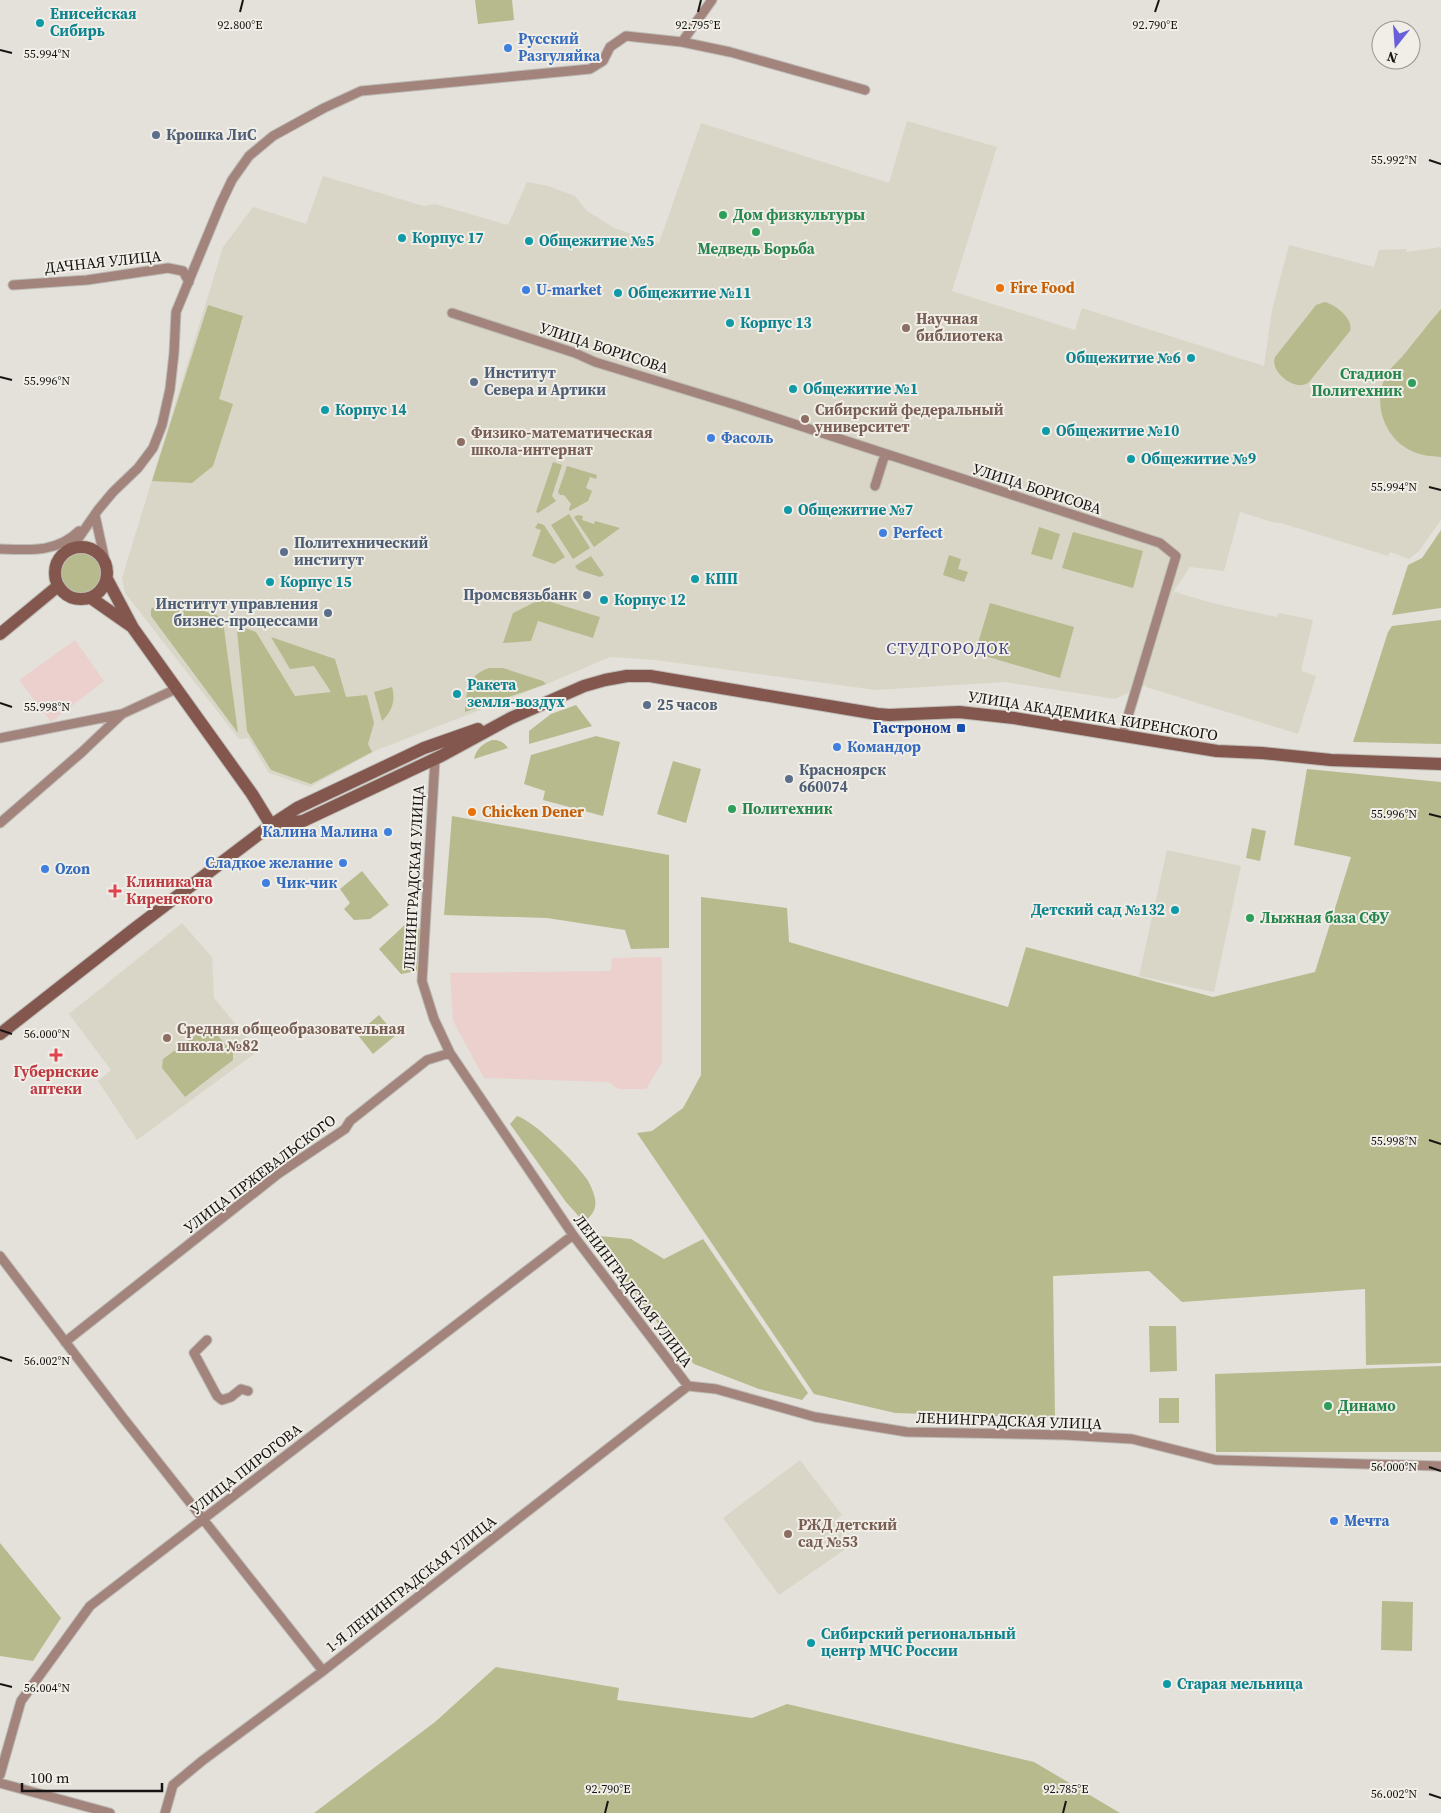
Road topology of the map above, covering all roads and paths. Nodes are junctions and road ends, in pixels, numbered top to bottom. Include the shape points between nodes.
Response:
1 (712, 0) edge
2 (682, 42) junction
3 (865, 90) dead end
4 (189, 282) junction
5 (13, 285) dead end
6 (452, 313) dead end
7 (885, 454) junction
8 (875, 486) dead end
9 (95, 515) junction
10 (0, 549) edge
11 (71, 549) junction
12 (105, 561) junction
13 (107, 579) junction
14 (58, 586) junction
15 (91, 598) junction
16 (133, 628) junction
17 (0, 634) edge
18 (176, 689) junction
19 (122, 714) junction
20 (511, 718) junction
21 (1122, 736) junction
22 (0, 738) edge
23 (435, 759) junction
24 (1441, 764) edge
25 (0, 823) edge
26 (271, 825) junction
27 (0, 1034) edge
28 (450, 1053) junction
29 (573, 1236) junction
30 (0, 1256) edge
31 (207, 1340) dead end
32 (65, 1342) junction
33 (688, 1386) junction
34 (248, 1391) dead end
35 (1441, 1466) edge
36 (203, 1520) junction
37 (323, 1671) junction
38 (0, 1775) edge
39 (0, 1783) edge
40 (110, 1813) edge
41 (165, 1813) edge

1 - 2 street
2 - 3 street via 730,52
2 - 4 street via 626,36 610,47 603,61 590,69 362,91 344,98 273,136 249,156 221,203
4 - 5 street, ДАЧНАЯ УЛИЦА via 183,271 168,268 87,280
4 - 9 street via 176,312 170,389 153,448
6 - 7 street, УЛИЦА БОРИСОВА
7 - 8 street
7 - 21 street, УЛИЦА БОРИСОВА via 1160,543 1176,556
9 - 10 street via 70,540 53,547
9 - 11 street
9 - 12 street
11 - 12 main road via 87,547
11 - 14 main road via 57,563 55,577
12 - 13 main road
13 - 15 main road
13 - 16 main road
14 - 15 main road via 75,599
14 - 17 main road
15 - 16 main road
16 - 18 main road
18 - 19 street
18 - 26 main road
19 - 22 street
19 - 25 street
20 - 21 main road, УЛИЦА АКАДЕМИКА КИРЕНСКОГО via 584,686 627,676 650,676 860,712 889,715 959,712
20 - 23 main road, УЛИЦА АКАДЕМИКА КИРЕНСКОГО
20 - 26 main road, УЛИЦА АКАДЕМИКА КИРЕНСКОГО via 424,748 297,808
21 - 24 main road, УЛИЦА АКАДЕМИКА КИРЕНСКОГО via 1217,752
23 - 26 main road, УЛИЦА АКАДЕМИКА КИРЕНСКОГО via 303,821
23 - 28 street, ЛЕНИНГРАДСКАЯ УЛИЦА via 422,981 434,1019
26 - 27 main road, УЛИЦА АКАДЕМИКА КИРЕНСКОГО
28 - 29 street, ЛЕНИНГРАДСКАЯ УЛИЦА
28 - 32 street, УЛИЦА ПРЖЕВАЛЬСКОГО via 426,1060 350,1121 345,1129 278,1174
29 - 33 street, ЛЕНИНГРАДСКАЯ УЛИЦА
29 - 36 street, УЛИЦА ПИРОГОВА
30 - 32 street
31 - 34 street via 194,1353 217,1396 222,1400 241,1390
32 - 36 street
33 - 35 street, ЛЕНИНГРАДСКАЯ УЛИЦА via 716,1389 816,1417 907,1432 1132,1439 1216,1460
33 - 37 street, 1-Я ЛЕНИНГРАДСКАЯ УЛИЦА
36 - 37 street
36 - 38 street, УЛИЦА ПИРОГОВА via 90,1606 21,1701
37 - 41 street, 1-Я ЛЕНИНГРАДСКАЯ УЛИЦА via 173,1785
39 - 40 street

